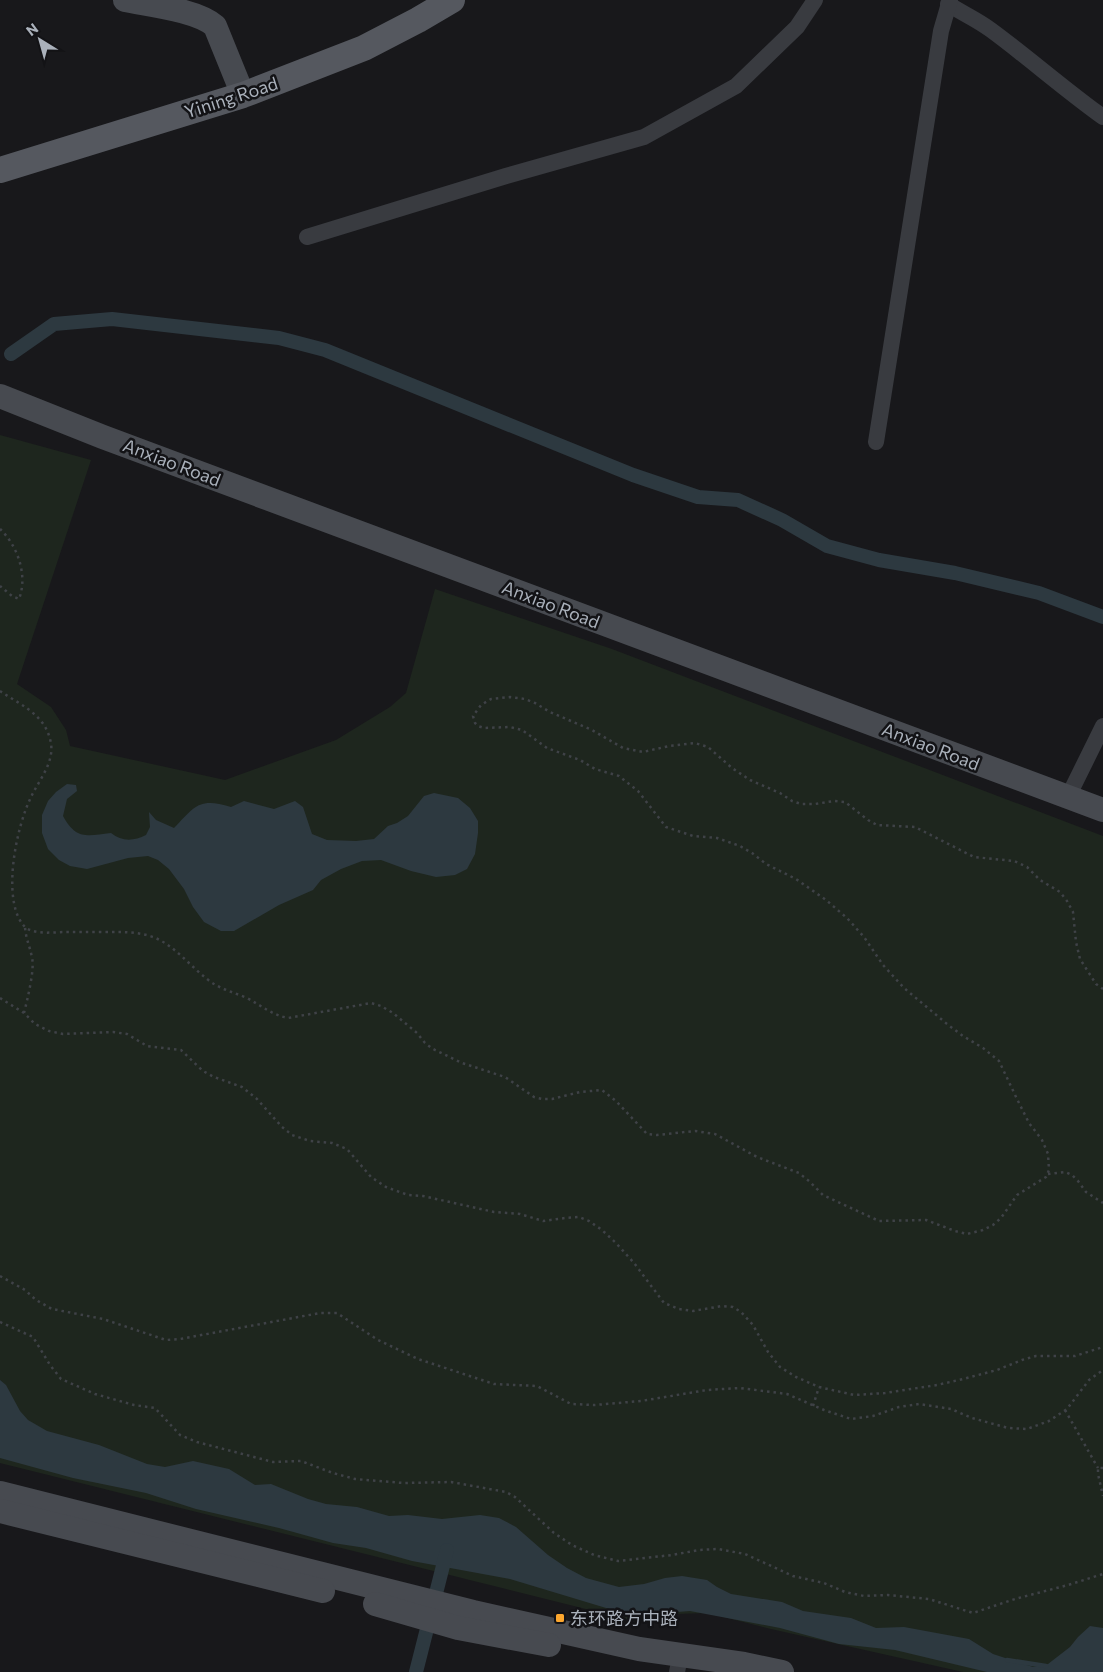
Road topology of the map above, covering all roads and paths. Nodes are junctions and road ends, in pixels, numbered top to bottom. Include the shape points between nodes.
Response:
1 (125, 0) edge
2 (422, 0) edge
3 (452, 0) edge
4 (815, 0) edge
5 (949, 2) edge
6 (240, 88) junction
7 (1103, 117) edge
8 (0, 155) edge
9 (0, 170) edge
10 (307, 237) dead end
11 (0, 396) edge
12 (876, 442) dead end
13 (0, 529) edge
14 (0, 586) edge
15 (0, 691) edge
16 (1103, 726) edge
17 (1068, 797) junction
18 (1103, 810) edge
19 (11, 850) dead end
20 (12, 911) dead end
21 (25, 927) junction
22 (1103, 990) edge
23 (0, 998) edge
24 (24, 1013) junction
25 (1048, 1174) junction
26 (1103, 1203) edge
27 (0, 1276) edge
28 (0, 1322) edge
29 (1103, 1347) edge
30 (1103, 1370) edge
31 (818, 1386) junction
32 (813, 1406) junction
33 (1065, 1410) junction
34 (1098, 1468) junction
35 (1103, 1468) edge
36 (1103, 1480) edge
37 (1100, 1483) junction
38 (0, 1493) edge
39 (1103, 1496) edge
40 (0, 1511) edge
41 (1103, 1574) edge
42 (404, 1603) junction
43 (460, 1619) junction
44 (678, 1670) edge
45 (705, 1672) edge
46 (782, 1672) edge

1 - 6 main road via 209,21 215,26
2 - 6 main road, Yining Road
3 - 6 main road, Yining Road via 364,48
4 - 10 street via 797,27 736,86 644,137
5 - 7 street via 995,33
5 - 12 street via 941,31
6 - 8 main road, Yining Road
6 - 9 main road, Yining Road
11 - 17 main road, Anxiao Road
13 - 14 path via 7,536 22,568 20,599
15 - 19 path via 39,718 50,738 52,752
16 - 17 street
17 - 18 main road, Anxiao Road
20 - 21 path
21 - 24 path via 33,969
21 - 25 path via 35,932 127,932 154,937 216,986 248,999 275,1016 288,1018 371,1003 381,1006 433,1049 462,1063 505,1077 534,1097 552,1098 602,1090 647,1134 695,1131 715,1134 757,1157 799,1174 823,1196 880,1221 926,1220 967,1234 983,1230 1001,1218 1018,1195
22 - 25 path via 1080,959 1073,912 1068,901 1014,861 974,857 915,827 877,825 845,802 801,804 750,780 708,747 695,743 643,752 623,748 535,703 510,697 491,699 481,705 473,716 478,726 522,730 547,748 619,776 638,791 666,827 740,846 826,900 864,937 904,988 999,1061 1029,1123 1042,1140 1048,1154
23 - 24 path
24 - 31 path via 49,1031 63,1034 114,1032 127,1034 147,1046 181,1050 203,1071 242,1087 292,1134 347,1149 371,1177 386,1187 408,1195 520,1214 543,1221 579,1218 589,1221 616,1243 664,1302 692,1311 733,1307 753,1325 780,1366
25 - 26 path via 1065,1172 1072,1175 1086,1192
27 - 32 path via 52,1309 103,1319 166,1340 320,1313 337,1313 378,1340 418,1359 494,1384 537,1386 571,1404 641,1401 740,1388 787,1394
28 - 41 path via 34,1337 61,1379 95,1394 155,1408 180,1434 196,1442 273,1462 301,1461 355,1479 451,1482 506,1492 554,1533 594,1555 618,1560 718,1549 745,1554 793,1576 845,1592 929,1599 973,1613
29 - 31 path via 1075,1356 1036,1356 964,1379 885,1393 854,1395
30 - 33 path via 1089,1380
31 - 32 path
32 - 33 path via 851,1419 918,1404 951,1409 1008,1428 1027,1429
33 - 34 path
34 - 35 path
34 - 37 path
36 - 37 path
37 - 39 path
38 - 42 main road
40 - 42 main road
42 - 43 main road
43 - 44 main road
43 - 46 main road
44 - 45 main road

